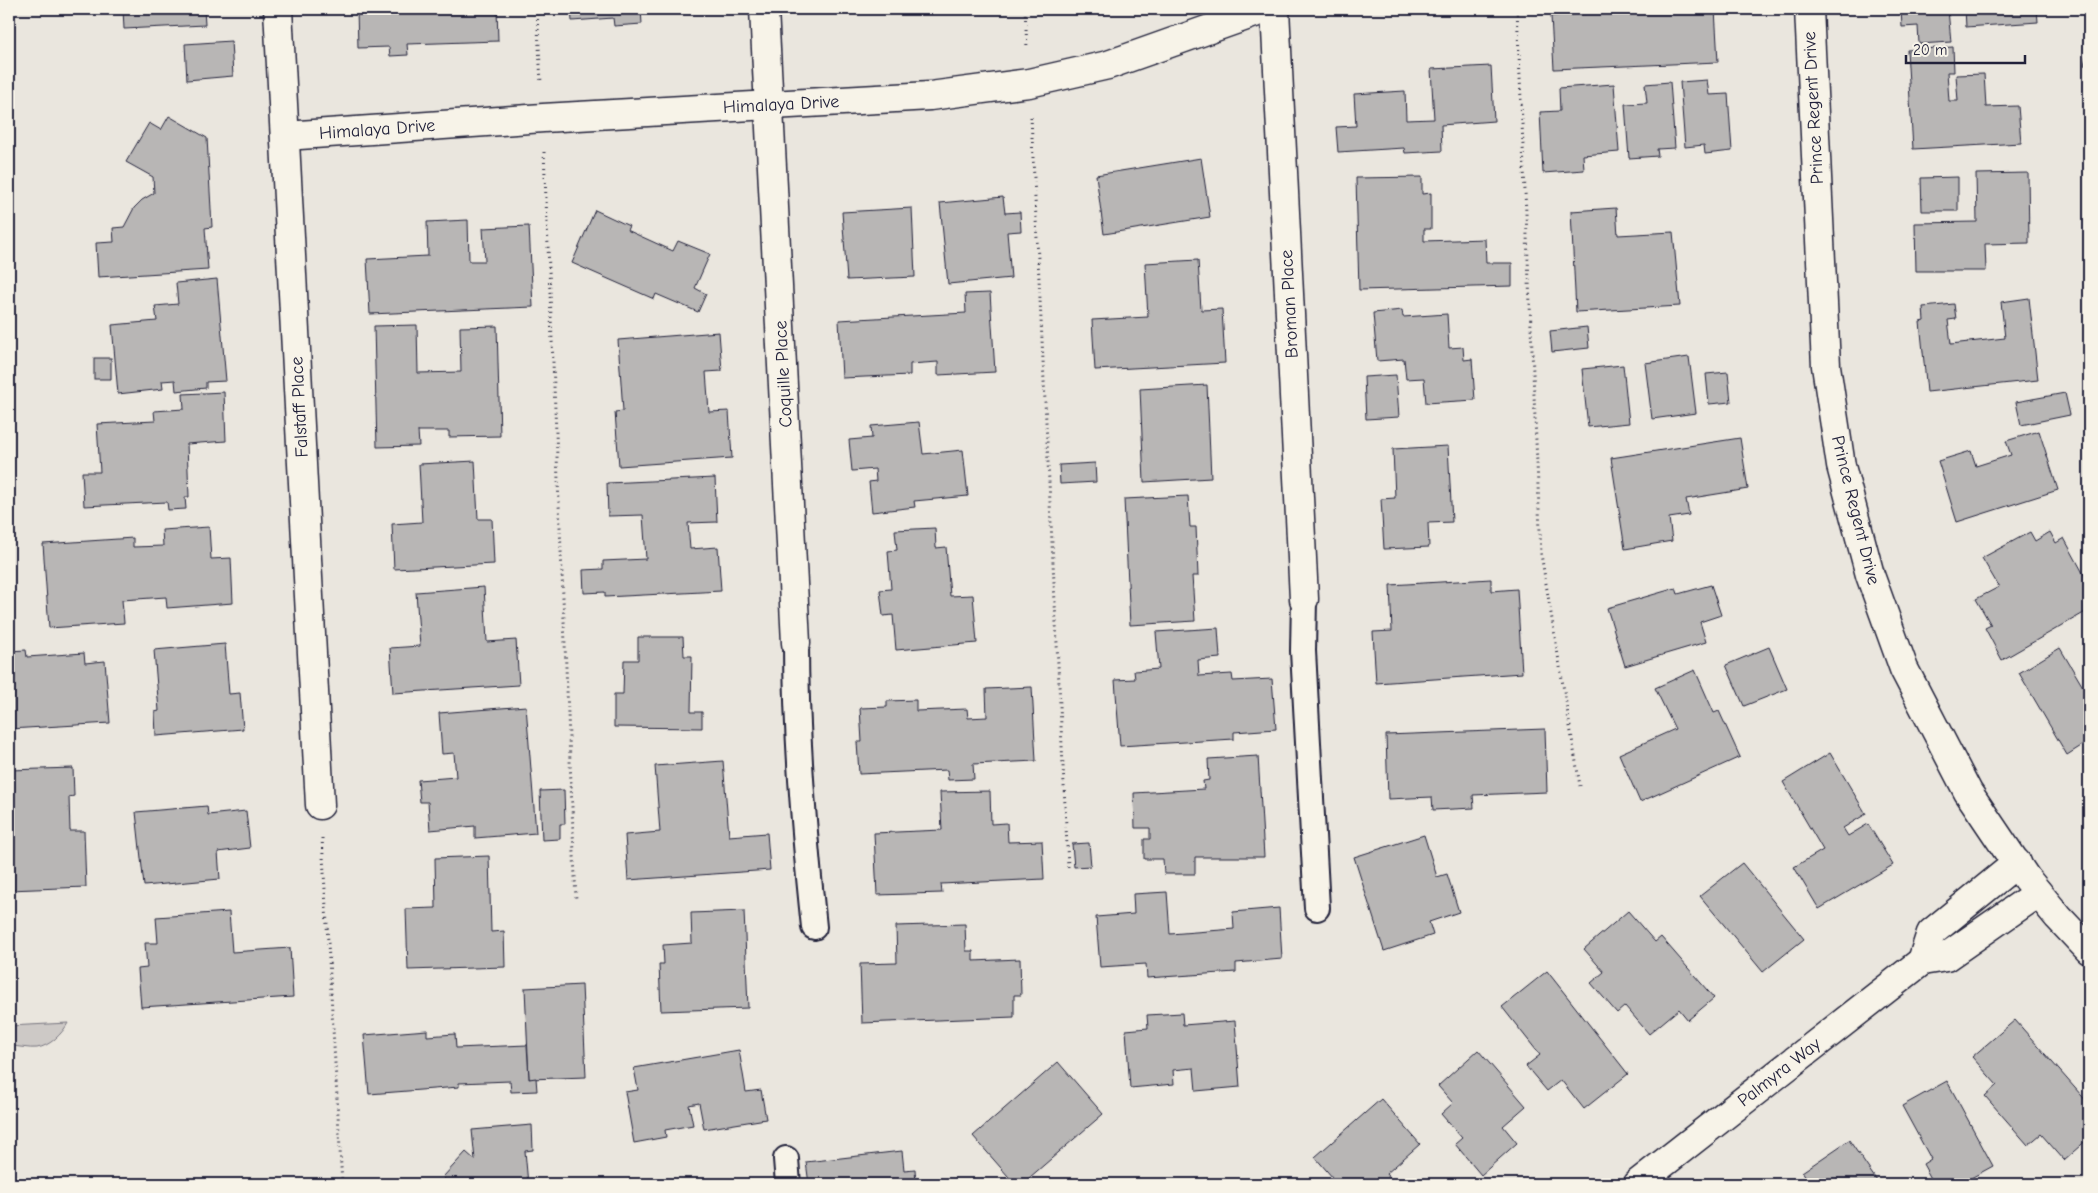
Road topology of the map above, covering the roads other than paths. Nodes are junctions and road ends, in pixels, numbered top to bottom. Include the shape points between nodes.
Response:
1 (278, 9) edge
2 (764, 9) edge
3 (1266, 9) edge
4 (1275, 9) edge
5 (1808, 9) edge
6 (770, 105) junction
7 (285, 136) junction
8 (1304, 599) joint
9 (796, 643) joint
10 (320, 805) road end
11 (2017, 863) junction
12 (2038, 893) junction
13 (1317, 908) dead end
14 (814, 928) dead end
15 (2089, 950) edge
16 (1922, 961) junction
17 (786, 1159) dead end
18 (788, 1184) edge
19 (1638, 1184) edge

1 - 7 street, Falstaff Place
2 - 6 street, Coquille Place
3 - 6 street, Himalaya Drive via 1108,65 1029,83 930,96
4 - 8 street, Broman Place
5 - 11 street, Prince Regent Drive via 1826,366 1841,466 1870,575 1904,669 1968,792
6 - 7 street, Himalaya Drive
6 - 9 street, Coquille Place
7 - 10 street, Falstaff Place
8 - 13 lane via 1303,651
9 - 14 lane via 803,819
11 - 12 street, Prince Regent Drive
11 - 16 street via 1931,933
12 - 15 street, Prince Regent Drive
12 - 16 street via 1946,958
16 - 19 street, Palmyra Way
17 - 18 lane

